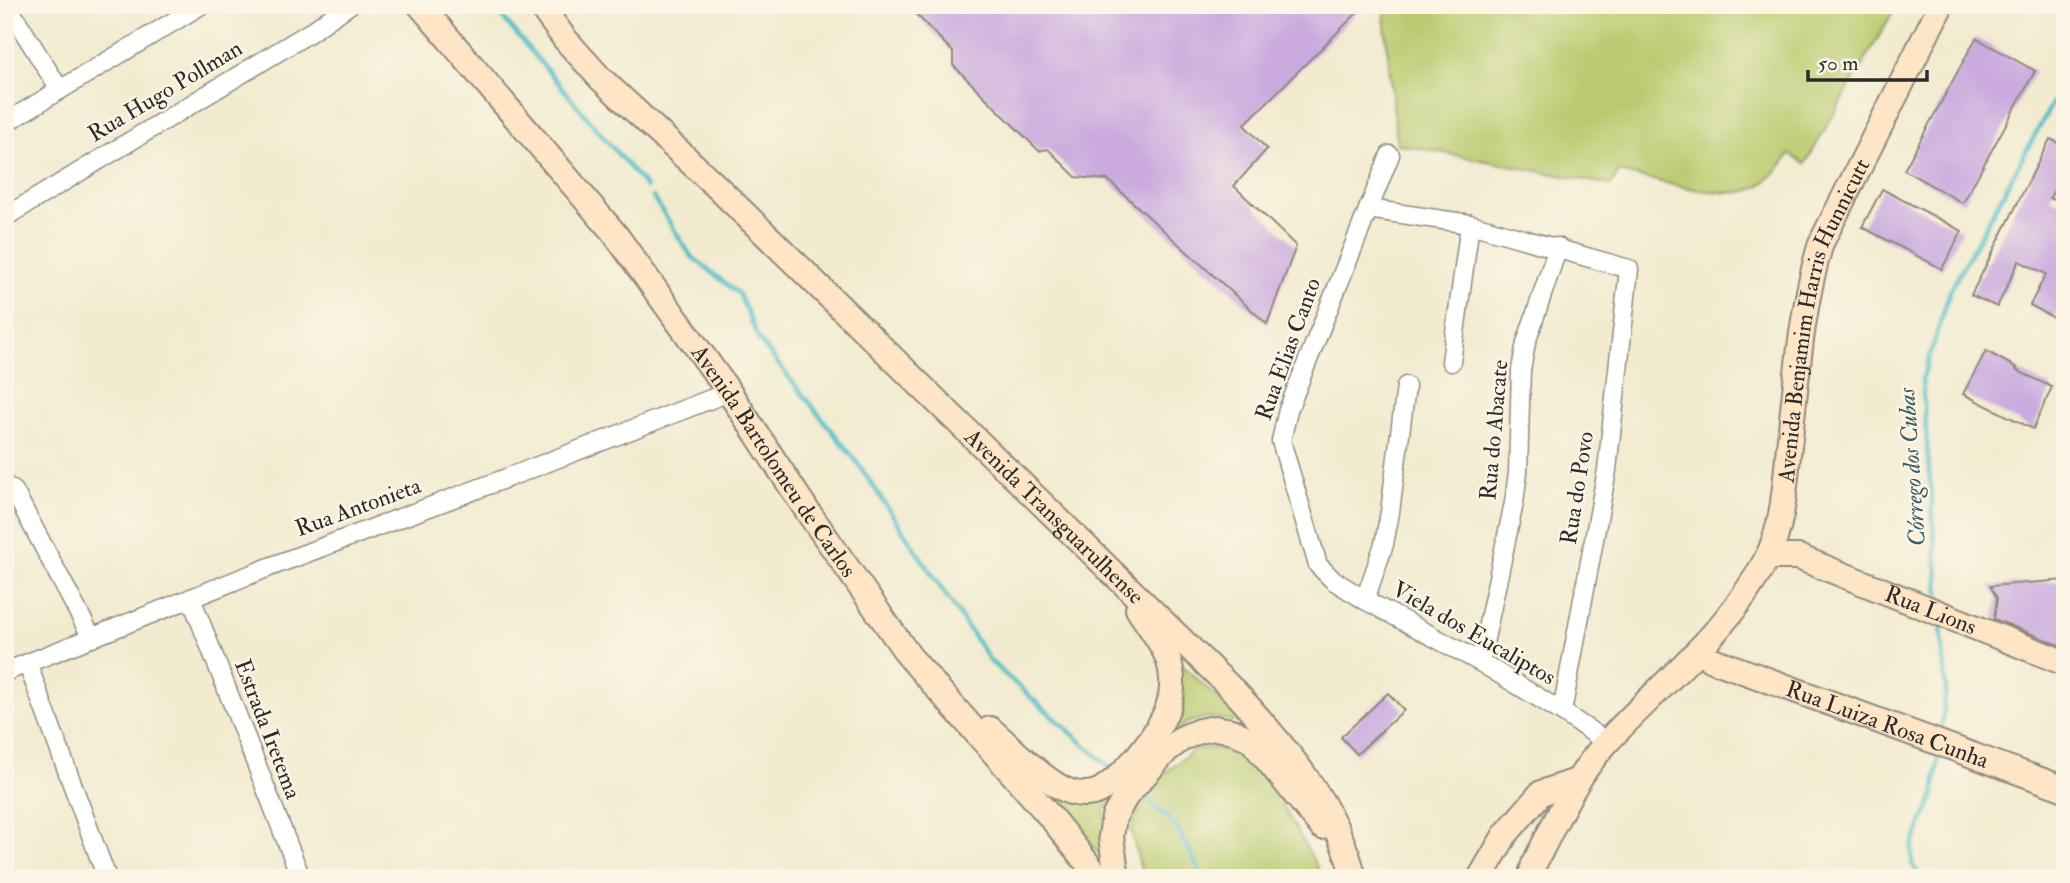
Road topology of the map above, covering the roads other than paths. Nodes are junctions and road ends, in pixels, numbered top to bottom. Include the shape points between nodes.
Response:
1 (7, 5) edge
2 (201, 5) edge
3 (348, 5) edge
4 (420, 5) edge
5 (446, 5) edge
6 (540, 5) edge
7 (558, 5) edge
8 (1941, 5) edge
9 (452, 41) junction
10 (60, 90) junction
11 (5, 122) edge
12 (1390, 155) dead end
13 (716, 186) junction
14 (1368, 209) junction
15 (5, 216) edge
16 (1470, 224) junction
17 (1558, 247) junction
18 (1451, 362) dead end
19 (1406, 386) dead end
20 (729, 392) junction
21 (5, 485) edge
22 (1781, 518) junction
23 (1087, 547) junction
24 (1768, 557) junction
25 (1798, 557) junction
26 (1318, 565) joint
27 (191, 598) junction
28 (1365, 600) junction
29 (92, 638) junction
30 (1710, 648) junction
31 (909, 656) junction
32 (1479, 662) junction
33 (2065, 663) edge
34 (28, 664) junction
35 (5, 672) edge
36 (1562, 712) junction
37 (1607, 742) junction
38 (1576, 781) junction
39 (2065, 789) edge
40 (1541, 793) junction
41 (1352, 870) edge
42 (1532, 871) edge
43 (107, 878) edge
44 (301, 878) edge
45 (1099, 878) edge
46 (1117, 878) edge
47 (1480, 878) edge

1 - 10 street
2 - 10 street
3 - 15 street, Rua Hugo Pollman
4 - 9 main road
5 - 9 main road
6 - 13 main road via 600,78
7 - 13 main road
8 - 22 main road, Avenida Benjamim Harris Hunnicutt via 1821,243 1809,283
9 - 20 main road, Avenida Bartolomeu de Carlos via 615,234
10 - 11 street
12 - 14 street, Rua Elias Canto
13 - 23 main road, Avenida Transguarulhense
14 - 16 street
14 - 26 street, Rua Elias Canto via 1288,410 1282,441
16 - 17 street
16 - 18 street
17 - 32 street, Rua do Abacate via 1521,370 1514,503
17 - 36 street, Rua do Povo via 1629,269 1607,470
19 - 28 street via 1384,544
20 - 27 street, Rua Antonieta
20 - 31 main road, Avenida Bartolomeu de Carlos
21 - 29 street via 14,491
22 - 24 main road, Avenida Benjamim Harris Hunnicutt
22 - 25 main road via 1784,542
23 - 31 main road via 1139,611 1171,669 1172,691 1164,717 1148,743 1099,791 1072,793 1047,779
23 - 41 main road, Avenida Transguarulhense via 1278,738 1333,821
24 - 25 main road, Rua Lions
24 - 30 main road, Avenida Benjamim Harris Hunnicutt
25 - 33 main road, Rua Lions
26 - 28 street, Viela dos Eucaliptos
27 - 29 street, Rua Antonieta
27 - 44 street, Estrada Iretema
28 - 32 street, Viela dos Eucaliptos
29 - 34 street, Rua Antonieta
30 - 37 main road, Avenida Benjamim Harris Hunnicutt
30 - 39 main road, Rua Luiza Rosa Cunha
31 - 45 main road, Avenida Bartolomeu de Carlos
32 - 36 street, Viela dos Eucaliptos
34 - 35 street, Rua Antonieta
34 - 43 street
36 - 37 street, Viela dos Eucaliptos
37 - 38 main road, Avenida Benjamim Harris Hunnicutt
38 - 40 main road
38 - 42 main road, Avenida Benjamim Harris Hunnicutt
40 - 42 main road via 1547,819
40 - 47 main road via 1504,835
41 - 46 main road via 1251,740 1215,728 1191,734 1167,750 1126,796 1114,817 1111,836

